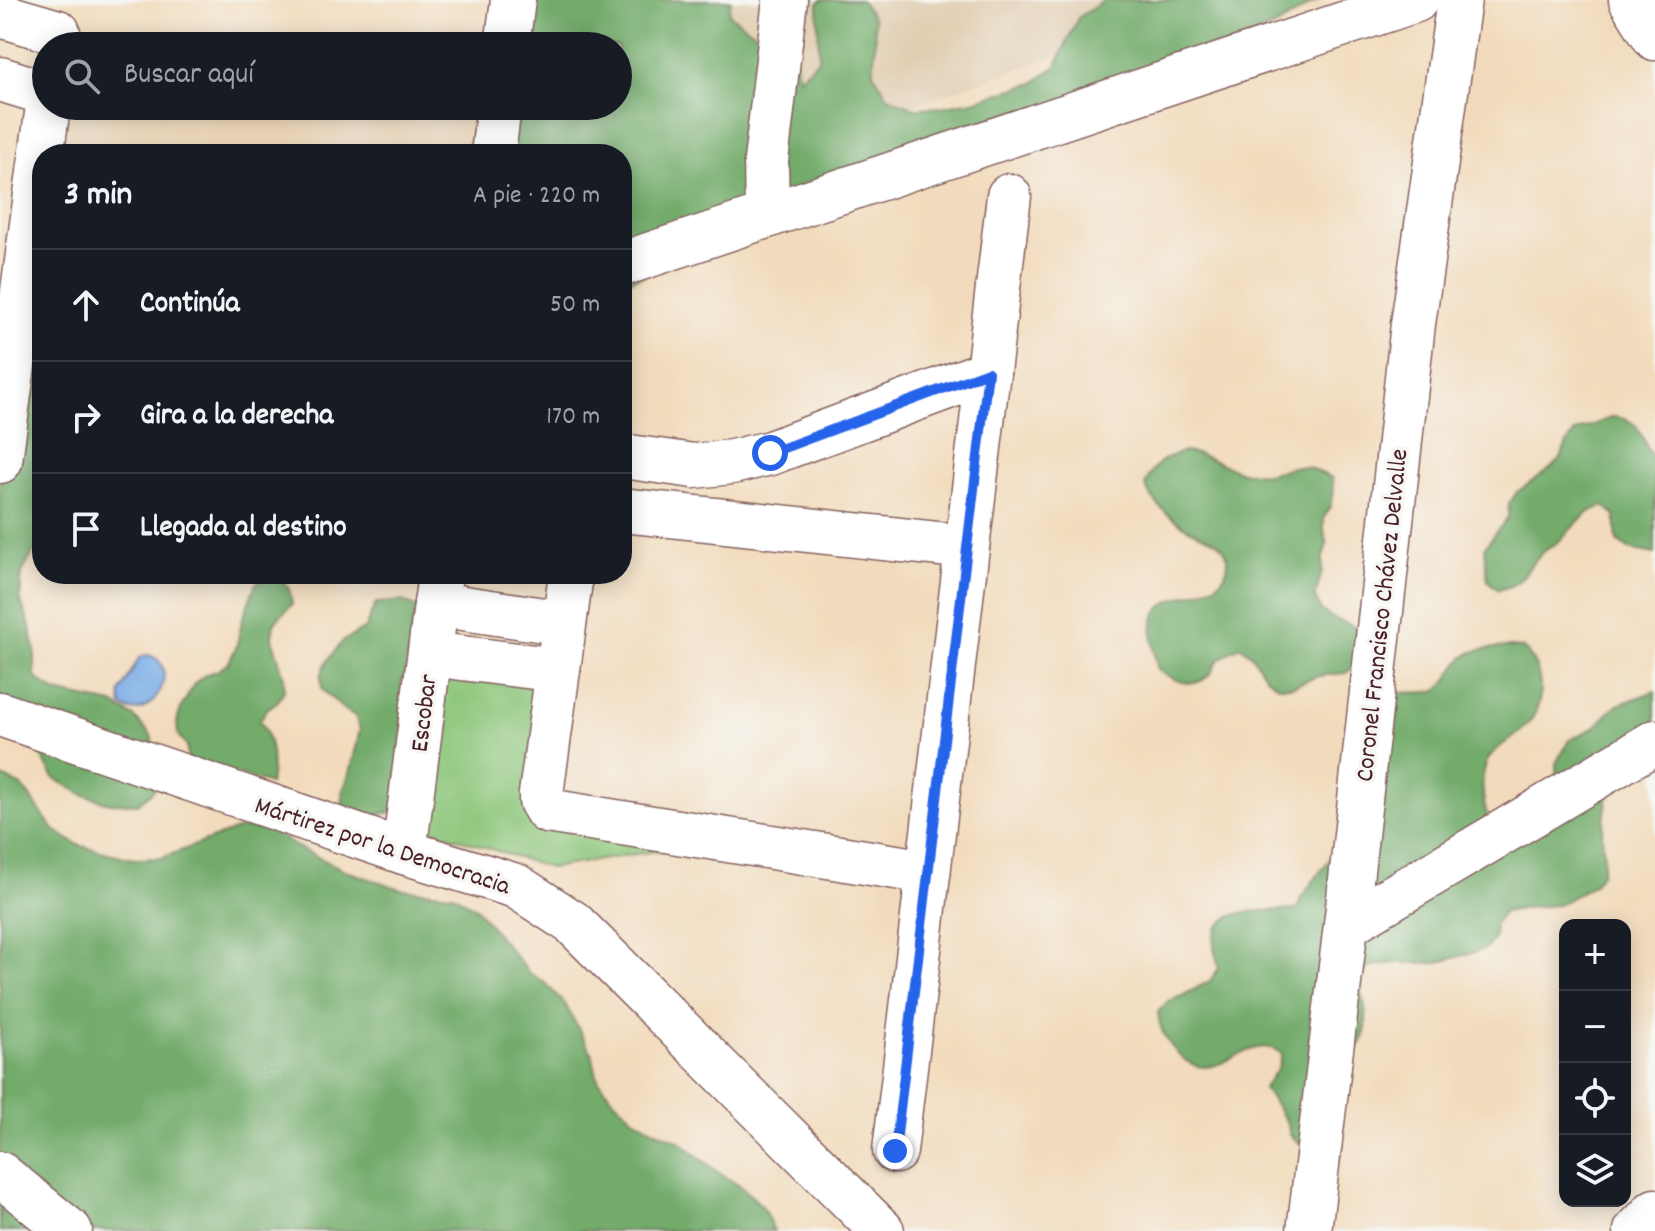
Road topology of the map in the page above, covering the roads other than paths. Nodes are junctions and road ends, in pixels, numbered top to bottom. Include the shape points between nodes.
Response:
1 (513, 0) edge
2 (785, 0) edge
3 (1416, 0) edge
4 (1459, 0) edge
5 (1631, 0) edge
6 (0, 15) edge
7 (59, 26) edge
8 (509, 32) edge
9 (1655, 38) edge
10 (0, 79) edge
11 (32, 89) edge
12 (46, 120) edge
13 (497, 120) edge
14 (43, 144) edge
15 (494, 144) edge
16 (1009, 196) dead end
17 (767, 216) junction
18 (32, 224) edge
19 (632, 261) edge
20 (988, 372) junction
21 (632, 457) edge
22 (0, 461) edge
23 (632, 511) edge
24 (967, 547) junction
25 (570, 584) edge
26 (438, 589) edge
27 (564, 623) junction
28 (430, 654) junction
29 (558, 670) junction
30 (0, 714) edge
31 (1655, 742) edge
32 (404, 852) junction
33 (927, 872) junction
34 (1346, 925) junction
35 (895, 1151) dead end
36 (0, 1174) edge
37 (1655, 1211) edge
38 (70, 1231) edge
39 (882, 1231) edge
40 (1309, 1231) edge
41 (1636, 1231) edge

1 - 8 street
2 - 17 street via 766,161
3 - 17 street
4 - 34 street, Coronel Francisco Chávez Delvalle via 1413,324
5 - 9 street
6 - 7 street
10 - 11 street
12 - 14 street
13 - 15 street
16 - 20 street
17 - 19 street
18 - 22 street
20 - 21 street via 770,453 694,466
20 - 24 street
23 - 24 street
24 - 33 street
25 - 27 street
26 - 27 street
26 - 28 street, Escobar
27 - 29 street
28 - 29 street
28 - 32 street, Escobar
29 - 33 street via 541,798 547,811
30 - 32 street, Mártirez por la Democracia
31 - 34 street
32 - 39 street, Mártirez por la Democracia via 516,886 573,923
33 - 35 street
34 - 40 street, Coronel Francisco Chávez Delvalle
36 - 38 street
37 - 41 street

